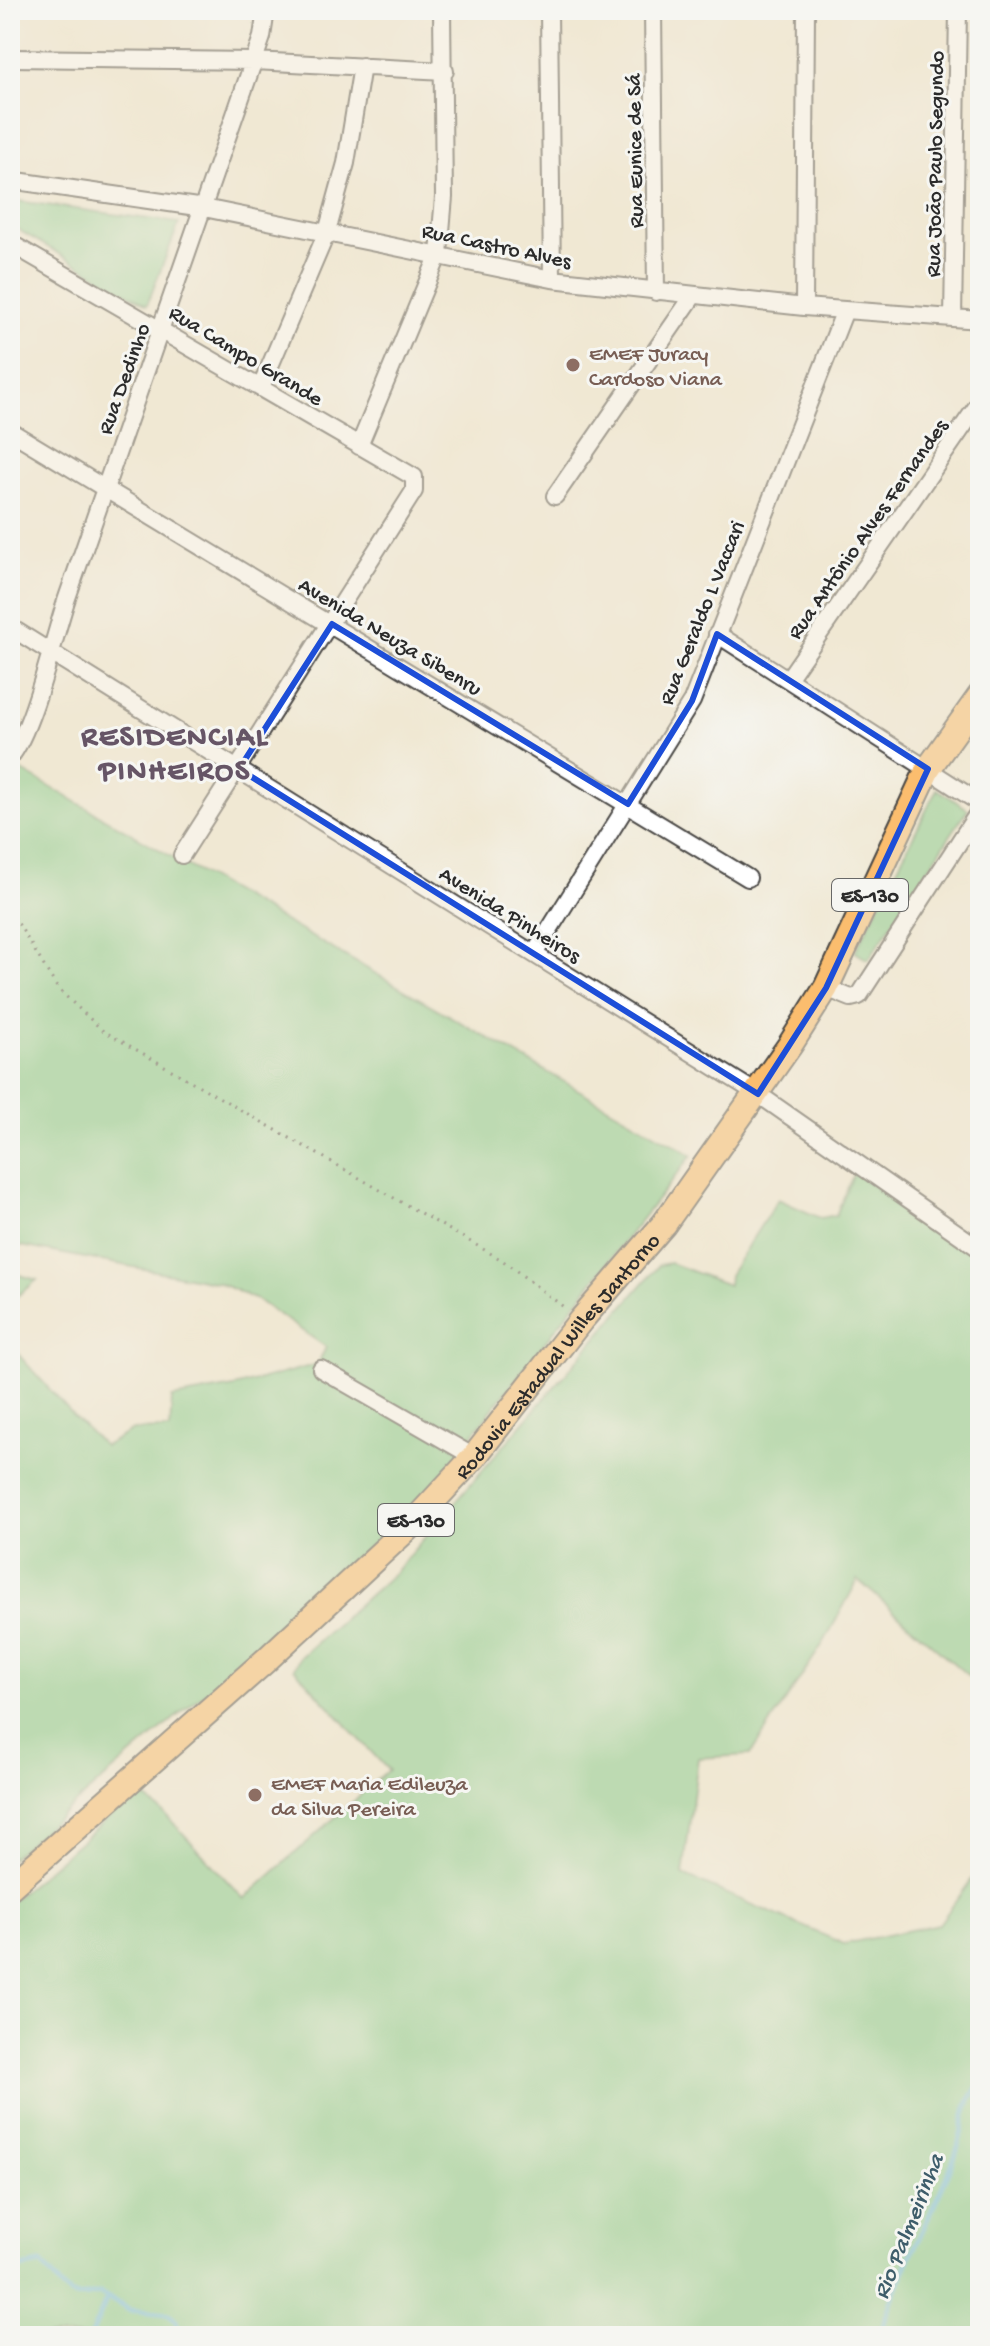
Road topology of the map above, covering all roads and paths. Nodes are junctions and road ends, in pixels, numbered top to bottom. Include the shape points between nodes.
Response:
1 (266, 10) edge
2 (442, 10) edge
3 (549, 10) edge
4 (653, 10) edge
5 (806, 10) edge
6 (958, 10) edge
7 (10, 58) edge
8 (254, 61) junction
9 (362, 66) junction
10 (445, 71) junction
11 (10, 180) edge
12 (204, 208) junction
13 (327, 232) junction
14 (10, 243) edge
15 (439, 254) junction
16 (552, 279) junction
17 (656, 292) junction
18 (693, 296) junction
19 (804, 307) junction
20 (845, 310) junction
21 (953, 318) junction
22 (980, 320) edge
23 (163, 329) junction
24 (261, 387) junction
25 (980, 402) edge
26 (10, 431) edge
27 (359, 446) junction
28 (105, 490) junction
29 (555, 496) dead end
30 (332, 624) junction
31 (10, 627) edge
32 (717, 634) junction
33 (48, 651) junction
34 (788, 679) junction
35 (980, 696) edge
36 (10, 757) edge
37 (239, 769) junction
38 (928, 769) junction
39 (980, 803) edge
40 (628, 804) junction
41 (980, 810) edge
42 (182, 855) dead end
43 (748, 878) dead end
44 (10, 910) edge
45 (534, 954) junction
46 (826, 988) junction
47 (758, 1094) junction
48 (980, 1249) edge
49 (581, 1320) junction
50 (321, 1369) dead end
51 (474, 1457) junction
52 (10, 1887) edge

1 - 8 street, Rua Dedinho
2 - 10 street
3 - 16 street
4 - 17 street, Rua Eunice de Sá
5 - 19 street
6 - 21 street, Rua João Paulo Segundo
7 - 8 street
8 - 9 street
8 - 12 street, Rua Dedinho
9 - 10 street
9 - 13 street via 346,163
10 - 15 street
11 - 12 street, Rua Castro Alves
12 - 13 street, Rua Castro Alves
12 - 23 street, Rua Dedinho
13 - 15 street, Rua Castro Alves
13 - 24 street
14 - 23 street, Rua Campo Grande
15 - 16 street, Rua Castro Alves
15 - 27 street
16 - 17 street, Rua Castro Alves
17 - 18 street, Rua Castro Alves
18 - 19 street, Rua Castro Alves
18 - 29 street
19 - 20 street, Rua Castro Alves
20 - 21 street, Rua Castro Alves
20 - 32 street, Rua Geraldo L Vaccari
21 - 22 street, Rua Castro Alves
23 - 24 street, Rua Campo Grande
23 - 28 street, Rua Dedinho
24 - 27 street, Rua Campo Grande
25 - 34 street, Rua Antônio Alves Fernandes
26 - 28 street, Avenida Neuza Sibenru
27 - 30 street, Rua Campo Grande via 410,472 414,491
28 - 30 street, Avenida Neuza Sibenru
28 - 33 street, Rua Dedinho
30 - 37 street
30 - 40 street, Avenida Neuza Sibenru
31 - 33 street, Avenida Pinheiros
32 - 34 street
32 - 40 street, Rua Geraldo L Vaccari via 692,701
33 - 36 street, Rua Dedinho via 28,720
33 - 37 street, Avenida Pinheiros
34 - 38 street
35 - 38 main road, ES-130
37 - 42 street
37 - 45 street, Avenida Pinheiros
38 - 39 street
38 - 46 main road, ES-130
40 - 43 street, Avenida Neuza Sibenru
40 - 45 street, Rua Geraldo L Vaccari
41 - 46 street via 859,996
44 - 49 path via 58,989 102,1030 502,1260
45 - 47 street, Avenida Pinheiros
46 - 47 main road, ES-130
47 - 48 street, Avenida Pinheiros
47 - 49 main road, Rodovia Estadual Willes Jantorno / ES-130 via 664,1224
49 - 51 main road, Rodovia Estadual Willes Jantorno / ES-130
50 - 51 street
51 - 52 main road, Rodovia Estadual Willes Jantorno / ES-130 via 409,1527 265,1661

